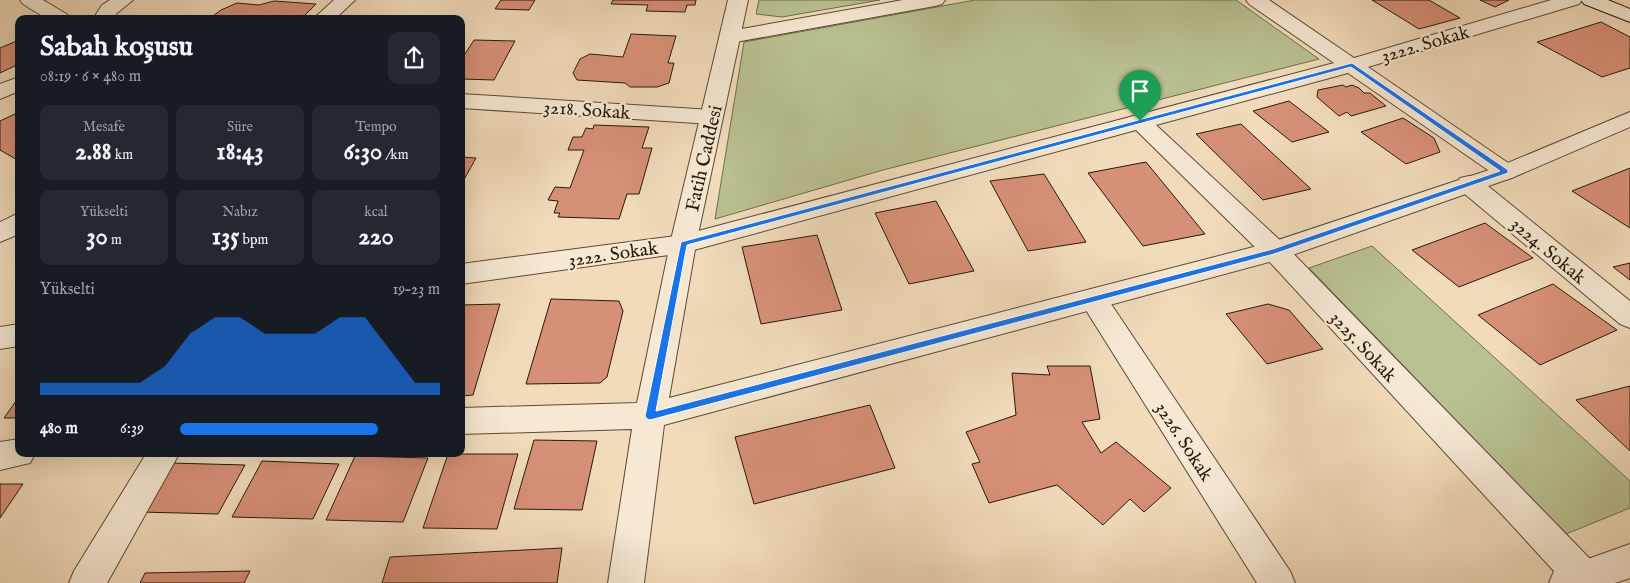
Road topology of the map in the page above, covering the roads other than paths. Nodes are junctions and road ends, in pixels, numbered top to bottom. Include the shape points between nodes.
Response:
1 (30, 0) edge
2 (123, 0) edge
3 (345, 0) edge
4 (738, 0) edge
5 (935, 0) edge
6 (1256, 0) edge
7 (1572, 0) edge
8 (1591, 0) edge
9 (54, 15) edge
10 (106, 15) edge
11 (328, 15) edge
12 (1630, 16) edge
13 (730, 37) junction
14 (1352, 65) junction
15 (15, 85) edge
16 (0, 92) edge
17 (465, 101) edge
18 (712, 117) junction
19 (1140, 121) junction
20 (1627, 124) edge
21 (1506, 172) junction
22 (1469, 184) junction
23 (15, 224) edge
24 (0, 233) edge
25 (683, 244) junction
26 (1274, 251) junction
27 (465, 273) edge
28 (1093, 299) junction
29 (1630, 317) edge
30 (15, 336) edge
31 (0, 338) edge
32 (650, 416) junction
33 (465, 422) edge
34 (15, 454) edge
35 (0, 456) edge
36 (161, 457) edge
37 (1630, 561) edge
38 (1575, 580) edge
39 (87, 583) edge
40 (626, 583) edge
41 (1277, 583) edge

1 - 9 street
2 - 10 street
3 - 11 street
4 - 13 street, Fatih Caddesi
5 - 13 street
6 - 14 street
7 - 14 street, 3222. Sokak
8 - 12 street
13 - 18 street, Fatih Caddesi
14 - 19 street, 3222. Sokak
14 - 21 street
15 - 16 street
17 - 18 street, 3218. Sokak
18 - 25 street, Fatih Caddesi
19 - 25 street, 3222. Sokak
19 - 26 street, 3225. Sokak
20 - 21 street
21 - 22 street
22 - 26 street
22 - 29 street, 3224. Sokak
23 - 24 street
25 - 27 street, 3222. Sokak
25 - 32 street, Fatih Caddesi
26 - 28 street
26 - 38 street, 3225. Sokak
28 - 32 street
28 - 41 street, 3226. Sokak
30 - 31 street
32 - 33 street
32 - 40 street, Fatih Caddesi
34 - 35 street
36 - 39 street
37 - 38 street

